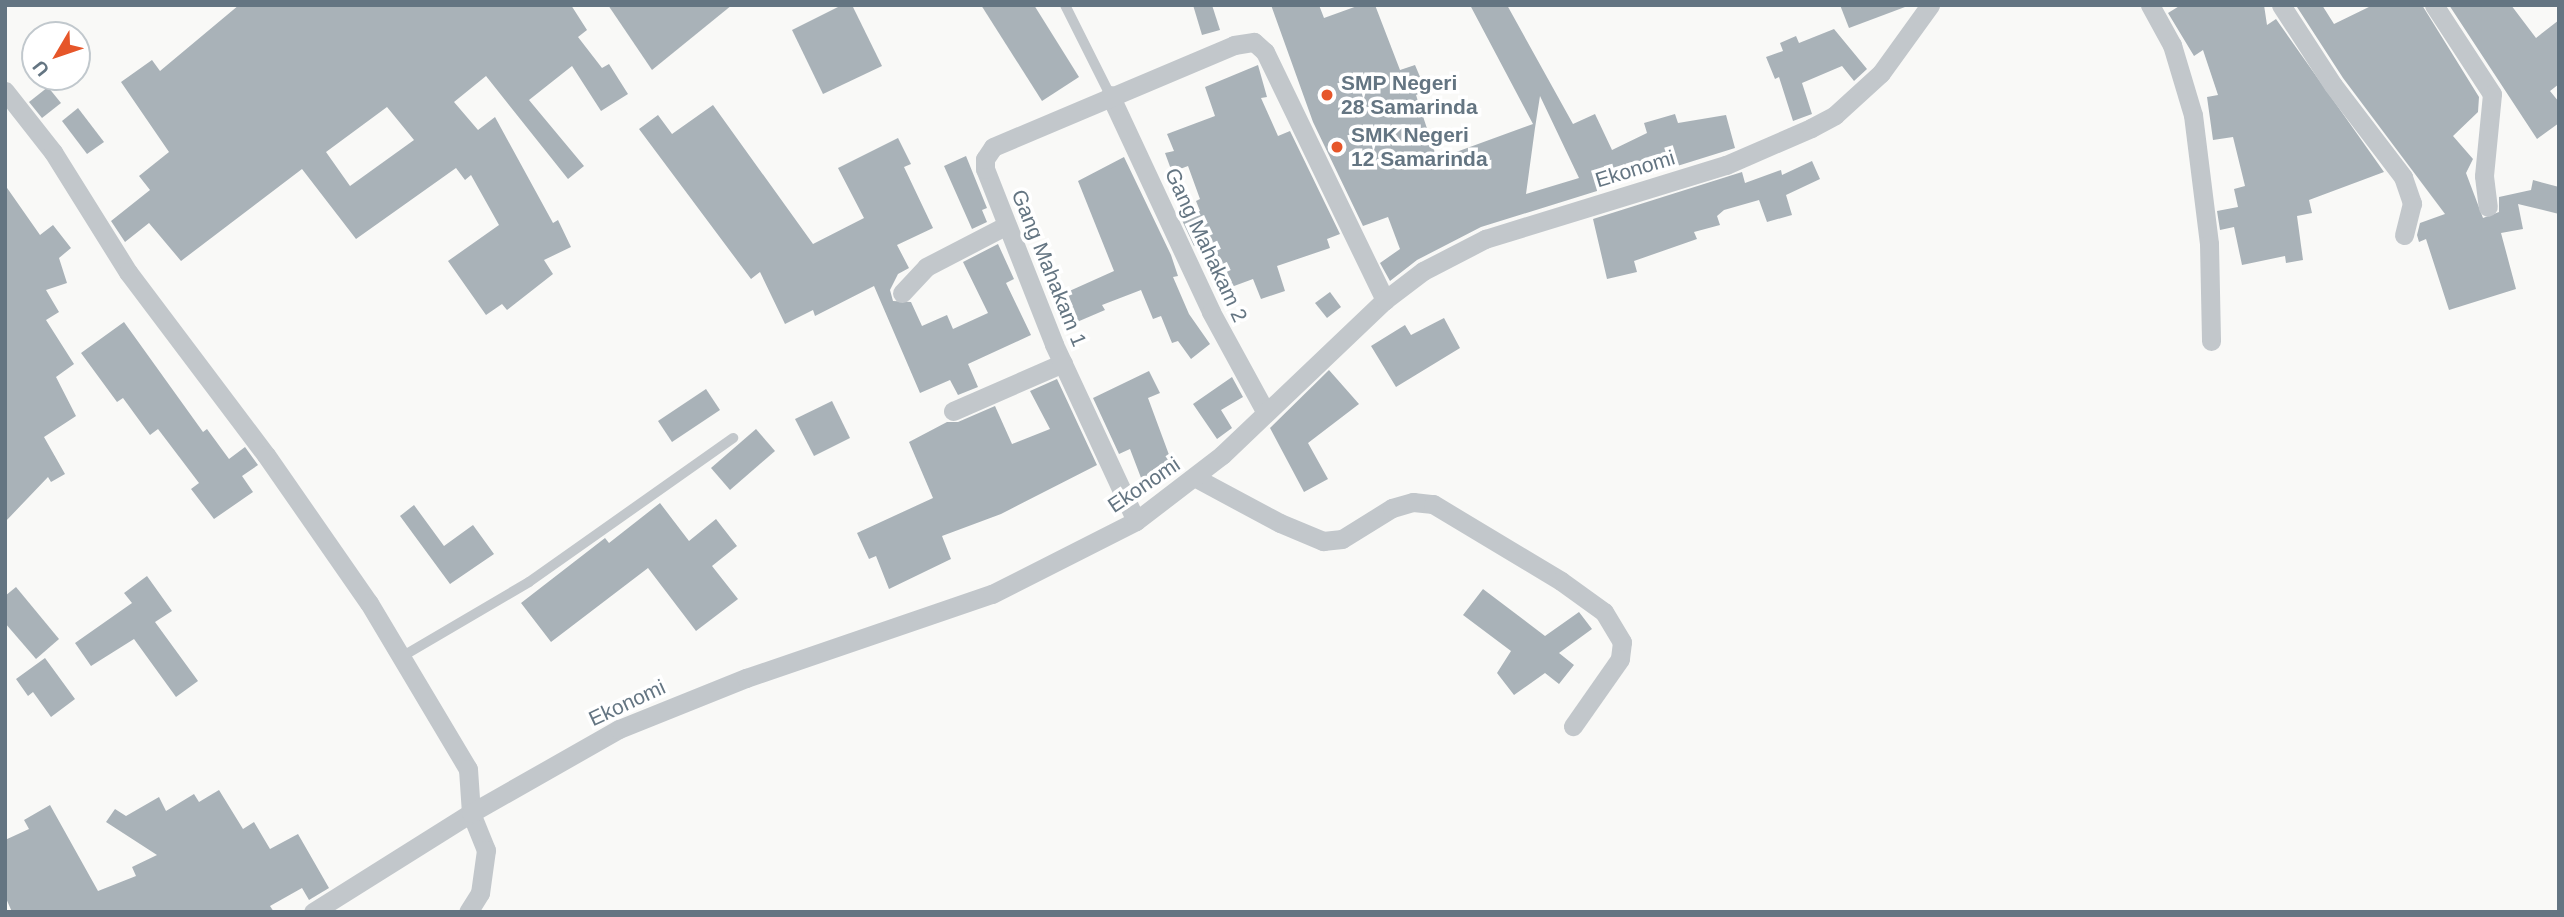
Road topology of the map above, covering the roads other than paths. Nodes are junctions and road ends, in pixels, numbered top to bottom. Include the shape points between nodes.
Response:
1 (1065, 5) edge
2 (1930, 5) edge
3 (2281, 5) edge
4 (2434, 5) edge
5 (2151, 6) edge
6 (5, 91) edge
7 (1110, 95) junction
8 (2488, 207) dead end
9 (1007, 225) junction
10 (2404, 235) dead end
11 (902, 293) dead end
12 (1384, 300) junction
13 (2211, 341) dead end
14 (1063, 363) junction
15 (953, 411) dead end
16 (1265, 411) junction
17 (733, 438) dead end
18 (1196, 478) junction
19 (1136, 521) junction
20 (403, 656) junction
21 (1573, 726) dead end
22 (471, 813) junction
23 (313, 912) edge
24 (468, 912) edge

1 - 7 lane
2 - 12 street, Ekonomi via 1881,73 1835,115 1726,165 1485,239 1423,271
3 - 10 street via 2333,85 2403,177 2412,202
4 - 8 street via 2492,94 2484,176
5 - 13 street via 2172,45 2193,115 2209,244
6 - 20 street via 53,152 128,272 266,455
7 - 9 street, Gang Mahakam 1 via 987,153 985,169
7 - 12 street via 1234,45 1248,41 1259,45
7 - 16 street, Gang Mahakam 2 via 1211,312
9 - 11 street via 926,267
9 - 14 street, Gang Mahakam 1
12 - 16 street, Ekonomi
14 - 15 street
14 - 19 street, Gang Mahakam 1
16 - 18 street, Ekonomi
17 - 20 lane via 529,582
18 - 19 street, Ekonomi
18 - 21 street via 1323,541 1342,539 1392,508 1413,502 1433,504 1562,581 1605,612 1622,642 1620,659
19 - 22 street, Ekonomi via 992,594 746,678 619,729
20 - 22 street via 468,769
22 - 23 street, Ekonomi
22 - 24 street via 486,850 486,873

